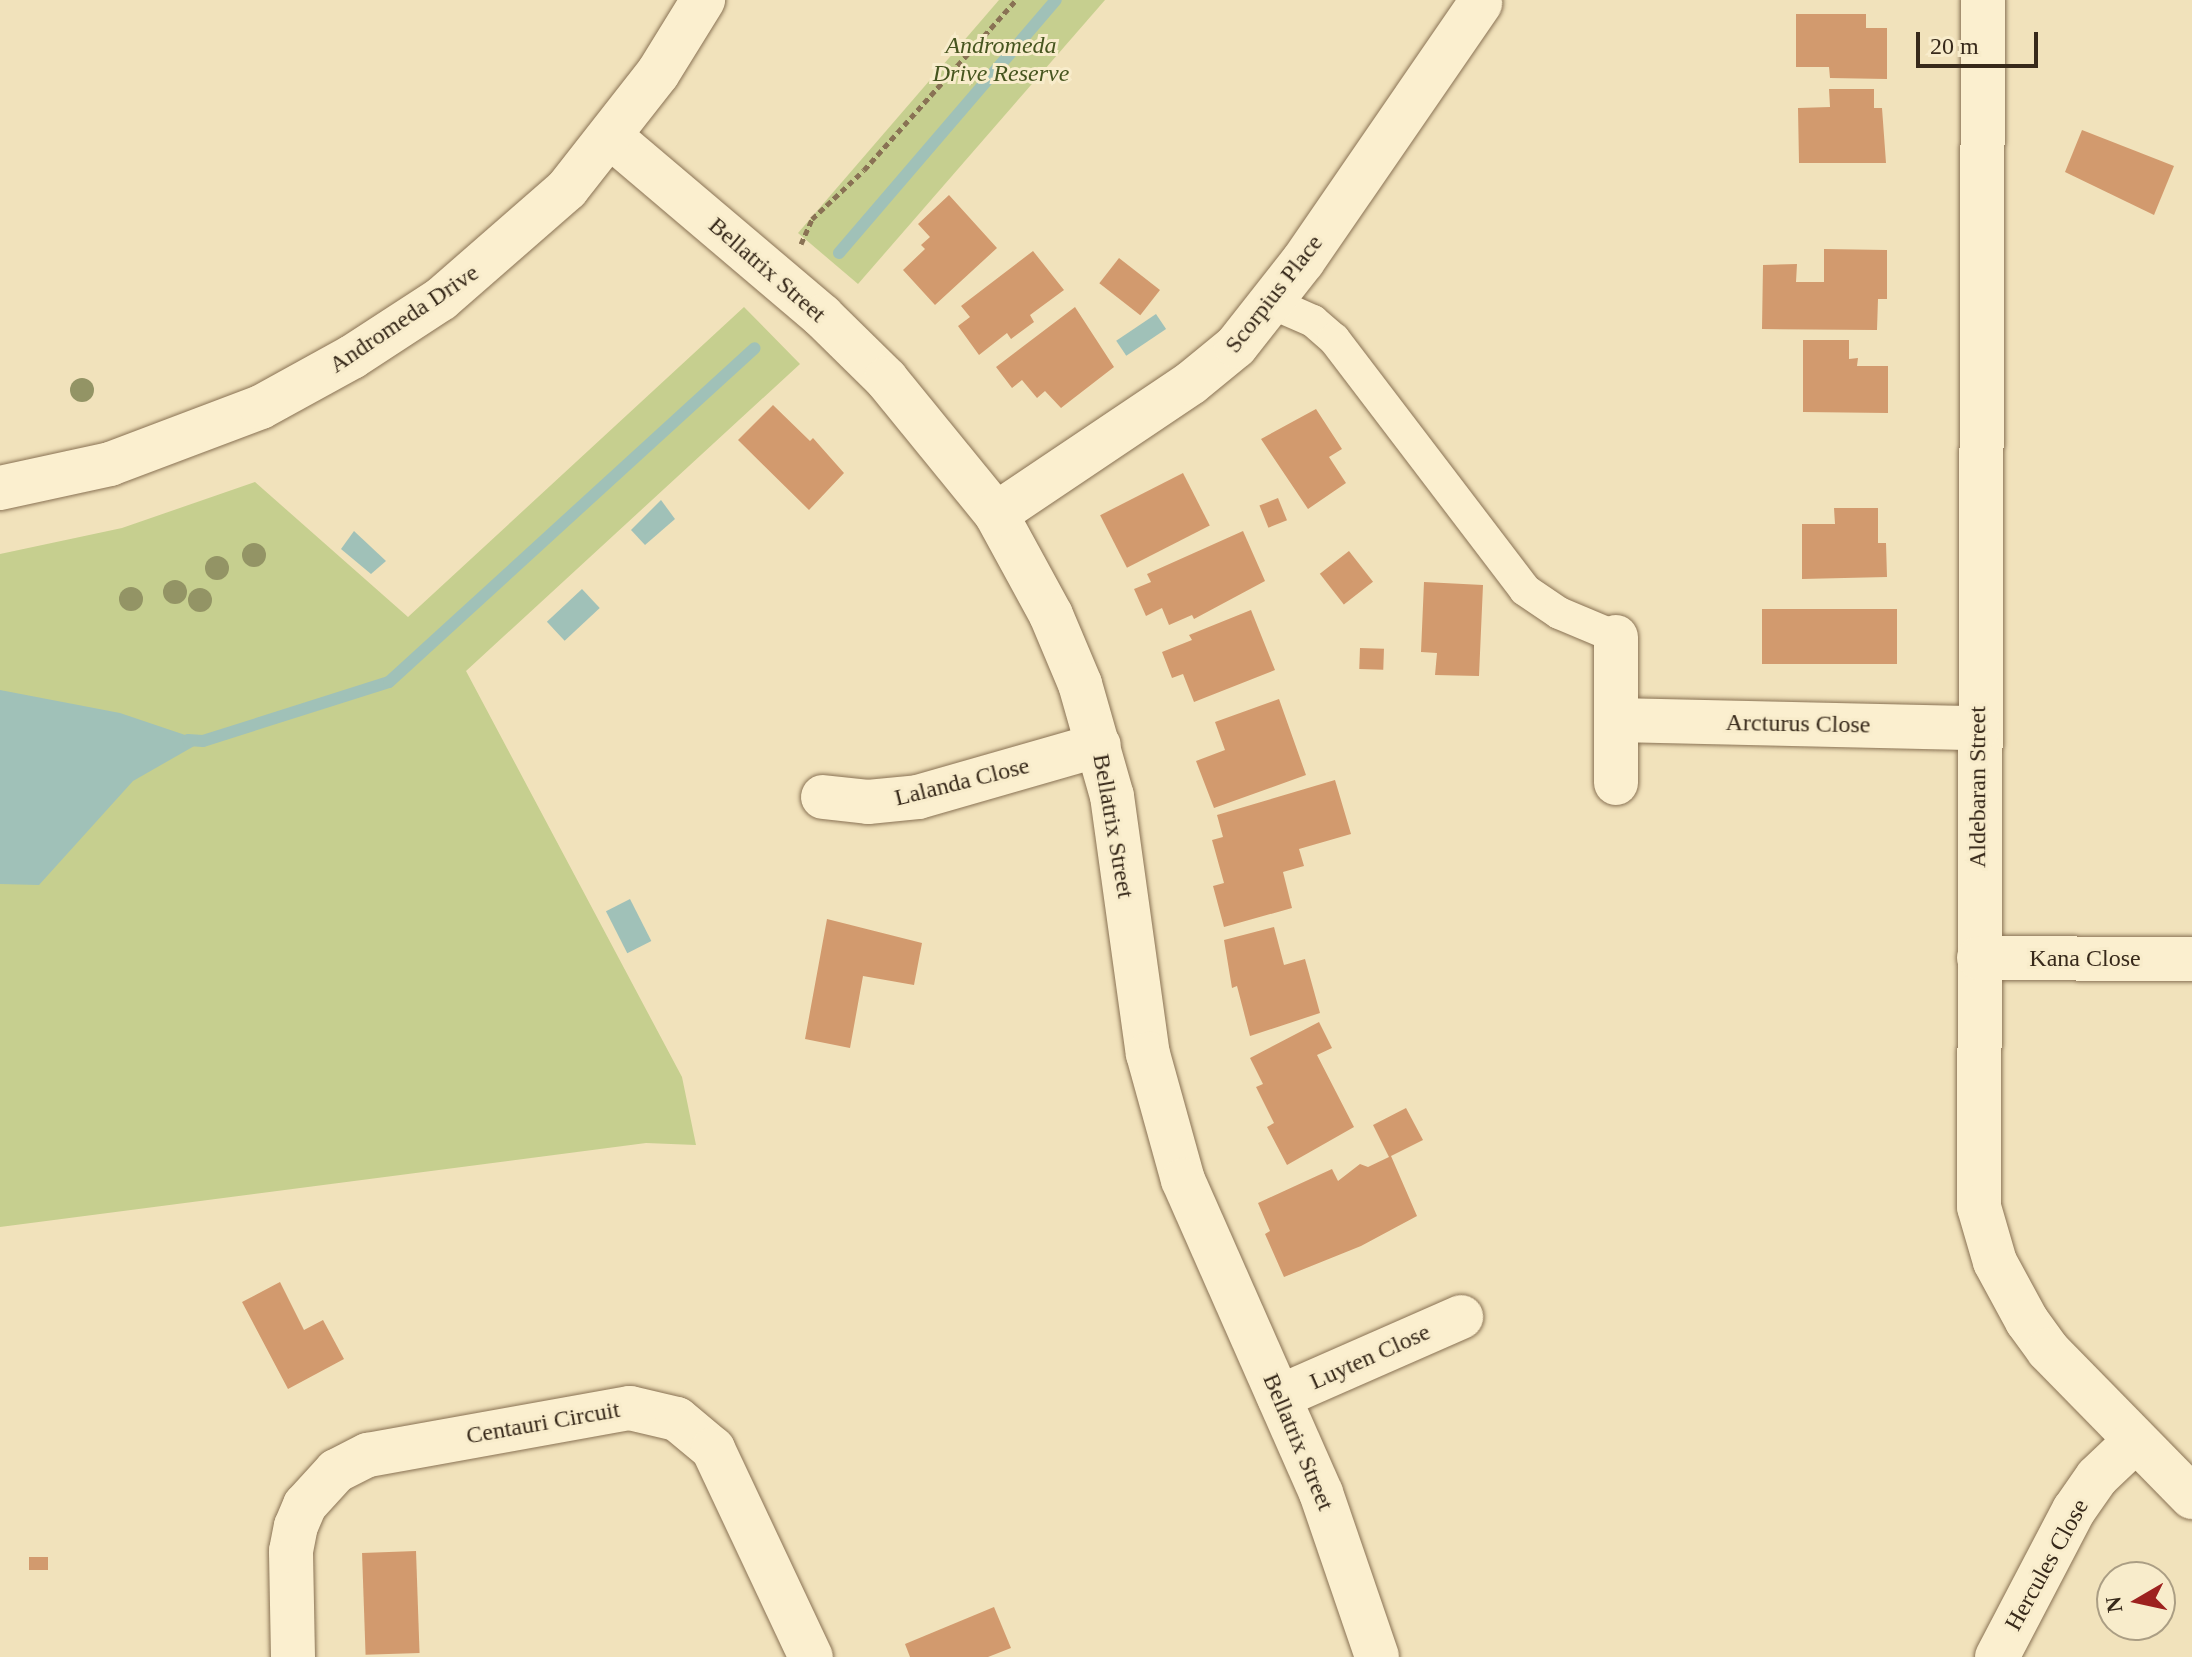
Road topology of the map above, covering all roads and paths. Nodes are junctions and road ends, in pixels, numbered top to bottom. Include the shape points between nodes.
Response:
1 (703, 0) edge
2 (1016, 0) edge
3 (1983, 0) edge
4 (1480, 3) dead end
5 (611, 137) junction
6 (783, 283) junction
7 (1272, 303) junction
8 (0, 488) edge
9 (996, 514) junction
10 (1616, 637) joint
11 (1617, 720) junction
12 (1978, 728) junction
13 (1099, 745) junction
14 (1616, 783) dead end
15 (823, 797) dead end
16 (1979, 958) junction
17 (2192, 959) edge
18 (1461, 1317) dead end
19 (1279, 1397) junction
20 (2135, 1441) junction
21 (2192, 1497) edge
22 (293, 1657) edge
23 (811, 1657) edge
24 (1377, 1657) edge
25 (1997, 1657) edge

1 - 5 street, Andromeda Drive
2 - 6 path via 864,170 812,219
3 - 12 street, Aldebaran Street
4 - 7 street, Scorpius Place
5 - 6 street, Bellatrix Street
5 - 8 street, Andromeda Drive via 567,189 485,264 408,321 307,383 162,447
6 - 9 street, Bellatrix Street via 886,379
7 - 9 street, Scorpius Place via 1209,369
7 - 10 street via 1313,321 1334,339 1525,590 1559,613
9 - 13 street, Bellatrix Street via 1061,637
10 - 11 street
11 - 12 street, Arcturus Close
11 - 14 street
12 - 16 street, Aldebaran Street
13 - 15 street, Lalanda Close via 918,797 868,802
13 - 19 street, Bellatrix Street via 1123,869 1138,1001 1165,1121 1199,1219
16 - 17 street, Kana Close
16 - 20 street, Aldebaran Street via 1976,1182 1986,1237 2008,1293 2027,1321
18 - 19 street, Luyten Close
19 - 24 street, Bellatrix Street via 1321,1493
20 - 21 street, Aldebaran Street
20 - 25 street, Hercules Close via 2097,1477 2074,1510
22 - 23 street, Centauri Circuit via 291,1551 296,1526 305,1505 336,1471 368,1455 630,1408 677,1419 713,1449

